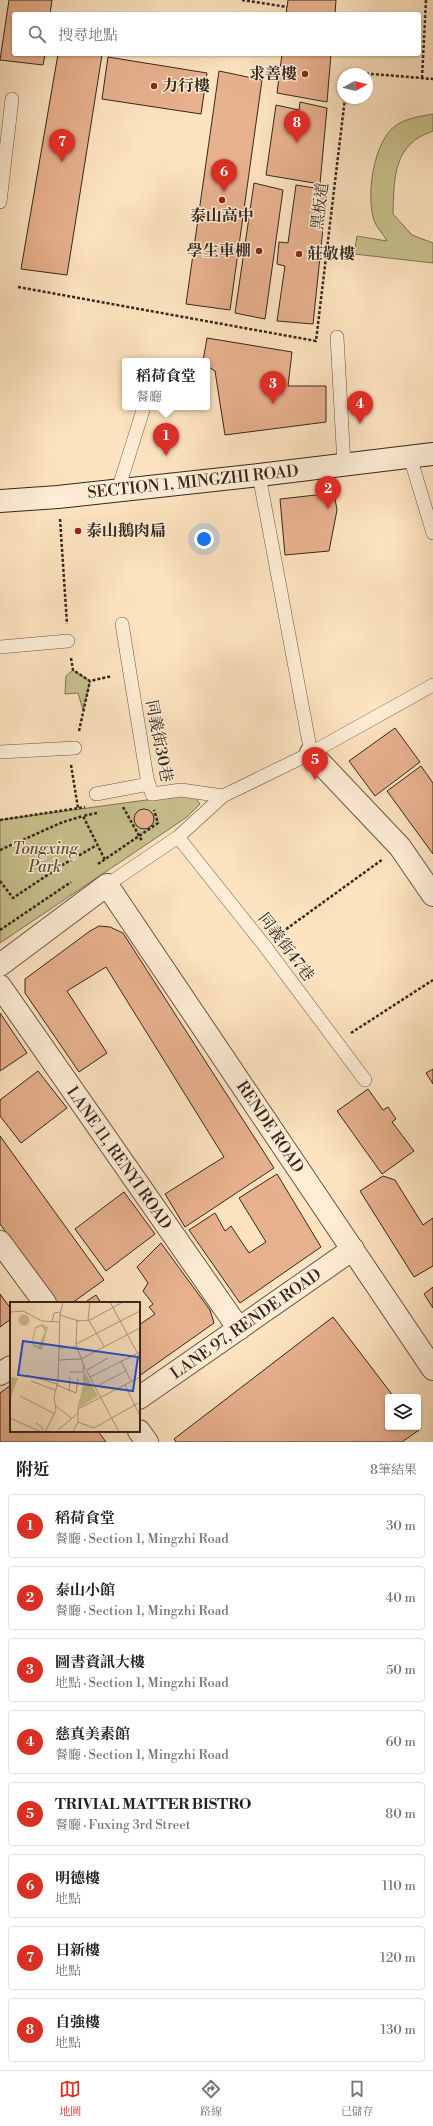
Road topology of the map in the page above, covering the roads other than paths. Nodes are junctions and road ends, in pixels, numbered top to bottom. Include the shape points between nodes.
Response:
1 (12, 99) dead end
2 (0, 202) edge
3 (336, 337) dead end
4 (143, 410) edge
5 (433, 454) edge
6 (410, 457) junction
7 (344, 465) junction
8 (259, 475) junction
9 (118, 490) junction
10 (0, 501) edge
11 (433, 533) edge
12 (122, 624) dead end
13 (68, 641) road end
14 (0, 647) edge
15 (433, 685) edge
16 (75, 748) dead end
17 (0, 752) edge
18 (311, 753) junction
19 (149, 784) junction
20 (222, 796) junction
21 (94, 800) road end
22 (178, 837) junction
23 (107, 885) junction
24 (433, 895) edge
25 (0, 965) edge
26 (0, 986) edge
27 (364, 1080) dead end
28 (0, 1242) edge
29 (352, 1249) junction
30 (44, 1302) edge
31 (239, 1329) junction
32 (10, 1367) edge
33 (433, 1369) edge
34 (0, 1374) edge
35 (140, 1397) edge
36 (140, 1432) edge
37 (147, 1442) edge

1 - 2 lane
3 - 7 lane
4 - 9 lane
5 - 6 street, SECTION 1, MINGZHI ROAD
6 - 7 street, SECTION 1, MINGZHI ROAD
6 - 11 lane
7 - 8 street, SECTION 1, MINGZHI ROAD
8 - 9 street, SECTION 1, MINGZHI ROAD
8 - 18 lane
9 - 10 street, SECTION 1, MINGZHI ROAD
12 - 19 lane, 同義街30巷 via 128,672
13 - 14 lane
15 - 18 lane
16 - 17 lane
18 - 20 lane
18 - 24 street via 400,847
19 - 20 lane, 同義街30巷 via 152,794 181,790
19 - 21 lane
20 - 22 lane
22 - 23 lane
22 - 27 lane, 同義街47巷 via 264,945
23 - 25 street
23 - 29 street, RENDE ROAD
26 - 31 street, LANE 11, RENYI ROAD
28 - 30 street
29 - 31 street, LANE 97, RENDE ROAD
29 - 33 street, RENDE ROAD
31 - 35 street, LANE 97, RENDE ROAD
32 - 34 street
36 - 37 street

